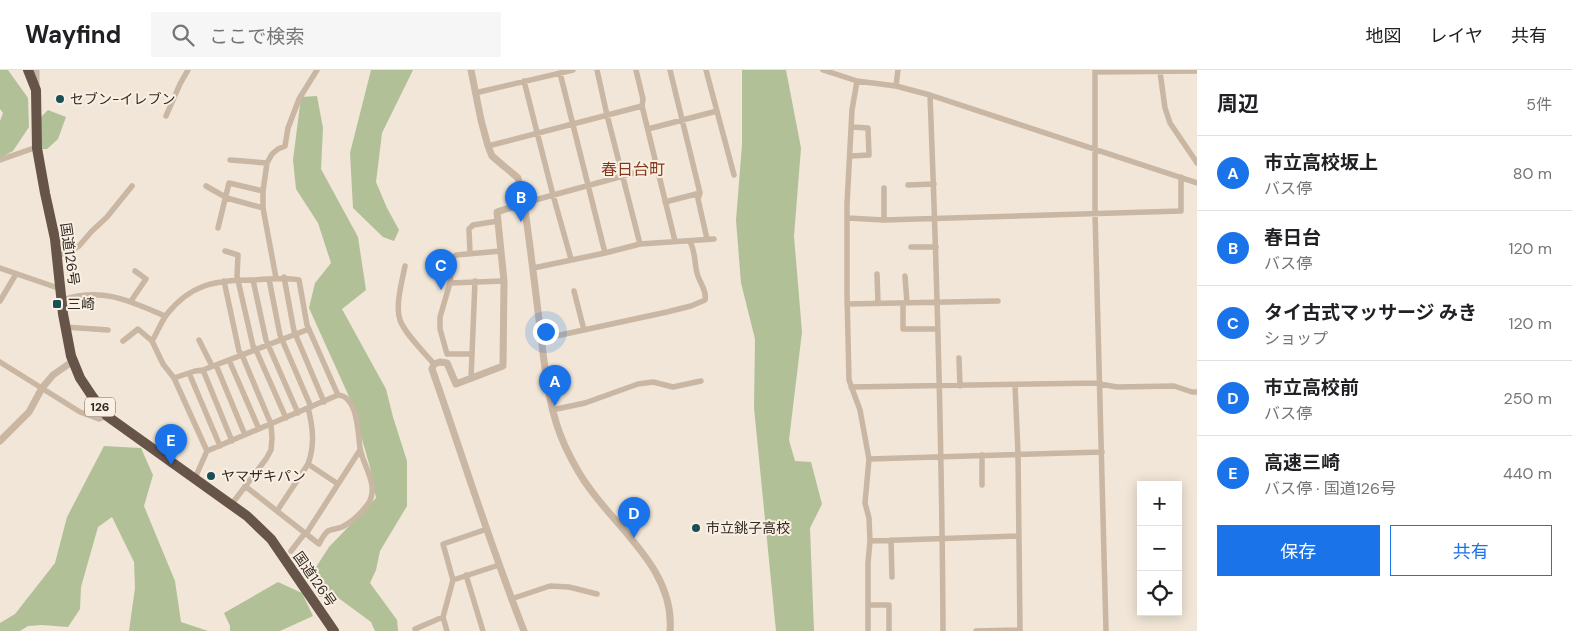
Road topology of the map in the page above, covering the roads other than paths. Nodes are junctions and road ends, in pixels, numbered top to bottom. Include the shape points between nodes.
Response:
1 (28, 70) edge
2 (36, 70) edge
3 (188, 70) edge
4 (317, 70) edge
5 (471, 70) edge
6 (573, 70) edge
7 (598, 70) edge
8 (636, 70) edge
9 (670, 70) edge
10 (706, 70) edge
11 (823, 70) edge
12 (898, 70) edge
13 (1182, 70) edge
14 (1095, 71) edge
15 (1197, 71) edge
16 (1160, 72) junction
17 (560, 73) junction
18 (524, 81) junction
19 (857, 81) junction
20 (896, 86) junction
21 (36, 90) junction
22 (475, 93) junction
23 (930, 95) junction
24 (642, 106) junction
25 (717, 111) junction
26 (607, 115) junction
27 (166, 116) dead end
28 (682, 120) junction
29 (574, 124) junction
30 (852, 127) junction
31 (648, 129) junction
32 (537, 133) junction
33 (488, 146) junction
34 (37, 147) junction
35 (1197, 148) edge
36 (1095, 149) junction
37 (1188, 149) junction
38 (850, 156) junction
39 (0, 160) edge
40 (230, 160) dead end
41 (1197, 163) edge
42 (267, 164) junction
43 (656, 167) junction
44 (734, 175) dead end
45 (622, 176) junction
46 (1181, 177) junction
47 (1197, 183) edge
48 (934, 184) junction
49 (589, 185) junction
50 (908, 185) dead end
51 (132, 186) dead end
52 (206, 186) dead end
53 (884, 188) dead end
54 (263, 191) junction
55 (700, 193) junction
56 (553, 195) junction
57 (226, 198) junction
58 (665, 202) junction
59 (524, 203) junction
60 (262, 208) junction
61 (1095, 214) junction
62 (847, 218) junction
63 (935, 219) junction
64 (884, 220) junction
65 (498, 221) junction
66 (218, 228) dead end
67 (707, 239) junction
68 (714, 239) dead end
69 (690, 241) junction
70 (675, 242) junction
71 (640, 244) junction
72 (936, 246) junction
73 (911, 247) dead end
74 (225, 251) dead end
75 (501, 251) junction
76 (470, 253) junction
77 (605, 253) junction
78 (58, 254) junction
79 (571, 260) junction
80 (404, 266) dead end
81 (0, 268) edge
82 (533, 268) junction
83 (135, 271) dead end
84 (16, 274) junction
85 (877, 274) dead end
86 (905, 276) dead end
87 (284, 277) junction
88 (272, 279) junction
89 (224, 280) junction
90 (239, 280) junction
91 (253, 280) junction
92 (504, 281) junction
93 (475, 282) junction
94 (450, 283) junction
95 (61, 289) junction
96 (574, 291) dead end
97 (0, 300) edge
98 (62, 300) junction
99 (131, 301) junction
100 (998, 301) dead end
101 (937, 302) junction
102 (878, 303) junction
103 (905, 303) junction
104 (847, 304) junction
105 (166, 316) junction
106 (65, 328) junction
107 (309, 329) junction
108 (937, 329) junction
109 (108, 330) dead end
110 (584, 330) junction
111 (296, 334) junction
112 (542, 339) junction
113 (199, 340) dead end
114 (283, 340) junction
115 (123, 341) dead end
116 (152, 341) junction
117 (268, 345) junction
118 (256, 350) junction
119 (472, 354) junction
120 (242, 355) junction
121 (959, 358) dead end
122 (229, 360) junction
123 (73, 361) junction
124 (0, 362) edge
125 (434, 364) junction
126 (214, 365) junction
127 (203, 370) junction
128 (188, 373) junction
129 (174, 378) junction
130 (471, 379) junction
131 (701, 381) dead end
132 (1100, 384) junction
133 (1015, 385) junction
134 (938, 386) junction
135 (960, 386) junction
136 (851, 387) junction
137 (42, 388) junction
138 (1197, 392) edge
139 (338, 396) junction
140 (324, 402) junction
141 (309, 408) junction
142 (552, 410) junction
143 (298, 413) junction
144 (107, 416) junction
145 (286, 418) junction
146 (271, 424) junction
147 (259, 429) junction
148 (245, 435) junction
149 (0, 441) edge
150 (232, 441) junction
151 (220, 446) junction
152 (360, 450) junction
153 (207, 451) junction
154 (1102, 452) junction
155 (1018, 453) junction
156 (982, 455) junction
157 (940, 456) junction
158 (869, 459) junction
159 (308, 464) junction
160 (195, 478) junction
161 (338, 484) junction
162 (245, 486) junction
163 (982, 486) dead end
164 (232, 505) junction
165 (277, 511) junction
166 (487, 529) junction
167 (306, 534) junction
168 (1019, 536) junction
169 (942, 539) junction
170 (891, 540) junction
171 (870, 541) junction
172 (291, 551) dead end
173 (499, 565) junction
174 (466, 575) junction
175 (892, 577) dead end
176 (453, 580) junction
177 (597, 594) dead end
178 (511, 599) junction
179 (869, 605) junction
180 (443, 617) junction
181 (1020, 630) edge
182 (334, 631) edge
183 (416, 631) edge
184 (447, 631) edge
185 (483, 631) edge
186 (524, 631) edge
187 (670, 631) edge
188 (868, 631) edge
189 (889, 631) edge
190 (943, 631) edge
191 (976, 631) edge
192 (1106, 631) edge

1 - 21 highway, 国道126号 / 126
2 - 21 street
3 - 27 street
4 - 42 street via 298,99 284,146 272,154
5 - 22 street
6 - 17 street
7 - 26 street
8 - 24 street
9 - 28 street
10 - 25 street
11 - 19 street
12 - 20 street
13 - 15 street
13 - 16 street
14 - 16 street
14 - 36 street
16 - 37 street via 1170,123
17 - 18 street
17 - 29 street
18 - 22 street
18 - 32 street
19 - 20 street
19 - 30 street
20 - 23 street
21 - 34 highway, 国道126号 / 126
22 - 33 street
23 - 36 street
23 - 48 street
24 - 26 street
24 - 31 street
25 - 28 street
25 - 44 street
26 - 29 street
26 - 45 street
28 - 31 street
28 - 55 street
29 - 32 street
29 - 49 street
30 - 38 street
30 - 38 street via 868,128 869,155
31 - 43 street
32 - 33 street
32 - 56 street
33 - 59 street via 492,156 518,178
34 - 39 street
34 - 78 highway, 国道126号 / 126
35 - 37 street
36 - 46 street
36 - 61 street
37 - 41 street
38 - 62 street
40 - 42 street
42 - 54 street
43 - 45 street
43 - 58 street
45 - 49 street
45 - 71 street
46 - 47 street
46 - 61 street via 1181,211
48 - 50 street
48 - 63 street
49 - 56 street
49 - 77 street
51 - 78 street via 108,217 79,246
52 - 57 street
53 - 64 street
54 - 57 street via 229,184
54 - 60 street
55 - 58 street
55 - 67 street via 698,199
56 - 59 street
56 - 79 street
57 - 60 street
57 - 66 street
58 - 70 street
59 - 65 street via 497,212
59 - 82 street
60 - 88 street
61 - 63 street
61 - 132 street
62 - 64 street
62 - 104 street
63 - 64 street
63 - 72 street
65 - 75 street
65 - 76 street via 473,225 469,229
67 - 68 street
67 - 69 street
69 - 70 street
69 - 110 street via 705,300 667,312
70 - 71 street
71 - 77 street
72 - 73 street
72 - 101 street
74 - 90 street via 238,254
75 - 76 street
75 - 92 street
76 - 94 street via 452,258
77 - 79 street
78 - 95 highway, 国道126号 / 126
79 - 82 street
80 - 125 street via 398,304 400,320
81 - 84 street
82 - 112 street
83 - 99 street via 146,279
84 - 95 street
84 - 97 street
85 - 102 street
86 - 103 street
87 - 88 street
87 - 107 street via 298,280
87 - 111 street
88 - 91 street
88 - 114 street
89 - 90 street
89 - 105 street via 186,294
89 - 120 street
90 - 91 street
90 - 118 street
91 - 117 street
92 - 93 street
92 - 130 street via 503,366
93 - 94 street
93 - 119 street
94 - 119 street via 440,317 447,354
95 - 98 highway, 国道126号 / 126
96 - 110 street
98 - 99 street via 90,294 118,296
98 - 106 highway, 国道126号 / 126
99 - 105 street
100 - 101 street
101 - 103 street
101 - 108 street
102 - 103 street
102 - 104 street
103 - 108 street via 903,329
104 - 136 street
105 - 116 street
106 - 109 street
106 - 123 highway, 国道126号 / 126
107 - 111 street
107 - 139 street
108 - 134 street
110 - 112 street
111 - 114 street
111 - 140 street
112 - 142 street
113 - 126 street
114 - 117 street
114 - 141 street
115 - 116 street via 138,329
116 - 129 street
117 - 118 street
117 - 143 street
118 - 120 street
118 - 145 street
119 - 130 street
120 - 122 street
120 - 146 street
121 - 135 street
122 - 126 street
122 - 147 street
123 - 137 street via 60,369
123 - 144 highway, 国道126号 / 126 via 80,378
124 - 137 street
125 - 130 street via 447,363 456,384
125 - 166 street via 432,370
126 - 127 street
126 - 148 street
127 - 128 street
127 - 150 street
128 - 129 street
128 - 151 street
129 - 153 street
131 - 142 street via 673,386 653,382 638,384 584,404
132 - 133 street
132 - 138 street via 1117,387 1174,386
132 - 154 street
133 - 135 street
133 - 155 street
134 - 135 street
134 - 136 street
134 - 157 street
136 - 158 street via 856,394
137 - 144 street via 80,412 99,419
137 - 149 street via 29,412
139 - 140 street
139 - 152 street via 346,398 353,410
140 - 141 street
141 - 143 street
141 - 159 street via 313,443
142 - 187 street via 575,467 660,580 670,609
143 - 145 street
144 - 160 highway, 国道126号 / 126
145 - 146 street
146 - 147 street
146 - 162 street via 271,450
147 - 148 street
148 - 150 street
150 - 151 street
151 - 153 street
152 - 161 street
152 - 167 street via 371,478 368,503 344,526 328,530 319,544
153 - 160 street
154 - 155 street
154 - 192 street
155 - 156 street
155 - 168 street
156 - 157 street
156 - 163 street
157 - 158 street
157 - 169 street
158 - 171 street via 866,503
159 - 161 street
159 - 165 street
160 - 164 highway, 国道126号 / 126
161 - 167 street
162 - 164 street
162 - 165 street
164 - 182 highway, 国道126号 / 126 via 255,522 271,540
165 - 167 street
166 - 173 street
166 - 176 street via 442,544
167 - 172 street
168 - 169 street
168 - 181 street
169 - 170 street
169 - 190 street
170 - 171 street
170 - 175 street
171 - 179 street
173 - 174 street
173 - 178 street
174 - 176 street
174 - 185 street
176 - 180 street
177 - 178 street via 550,586
178 - 186 street
179 - 188 street
179 - 189 street via 889,605
180 - 183 street
180 - 184 street
181 - 191 street

